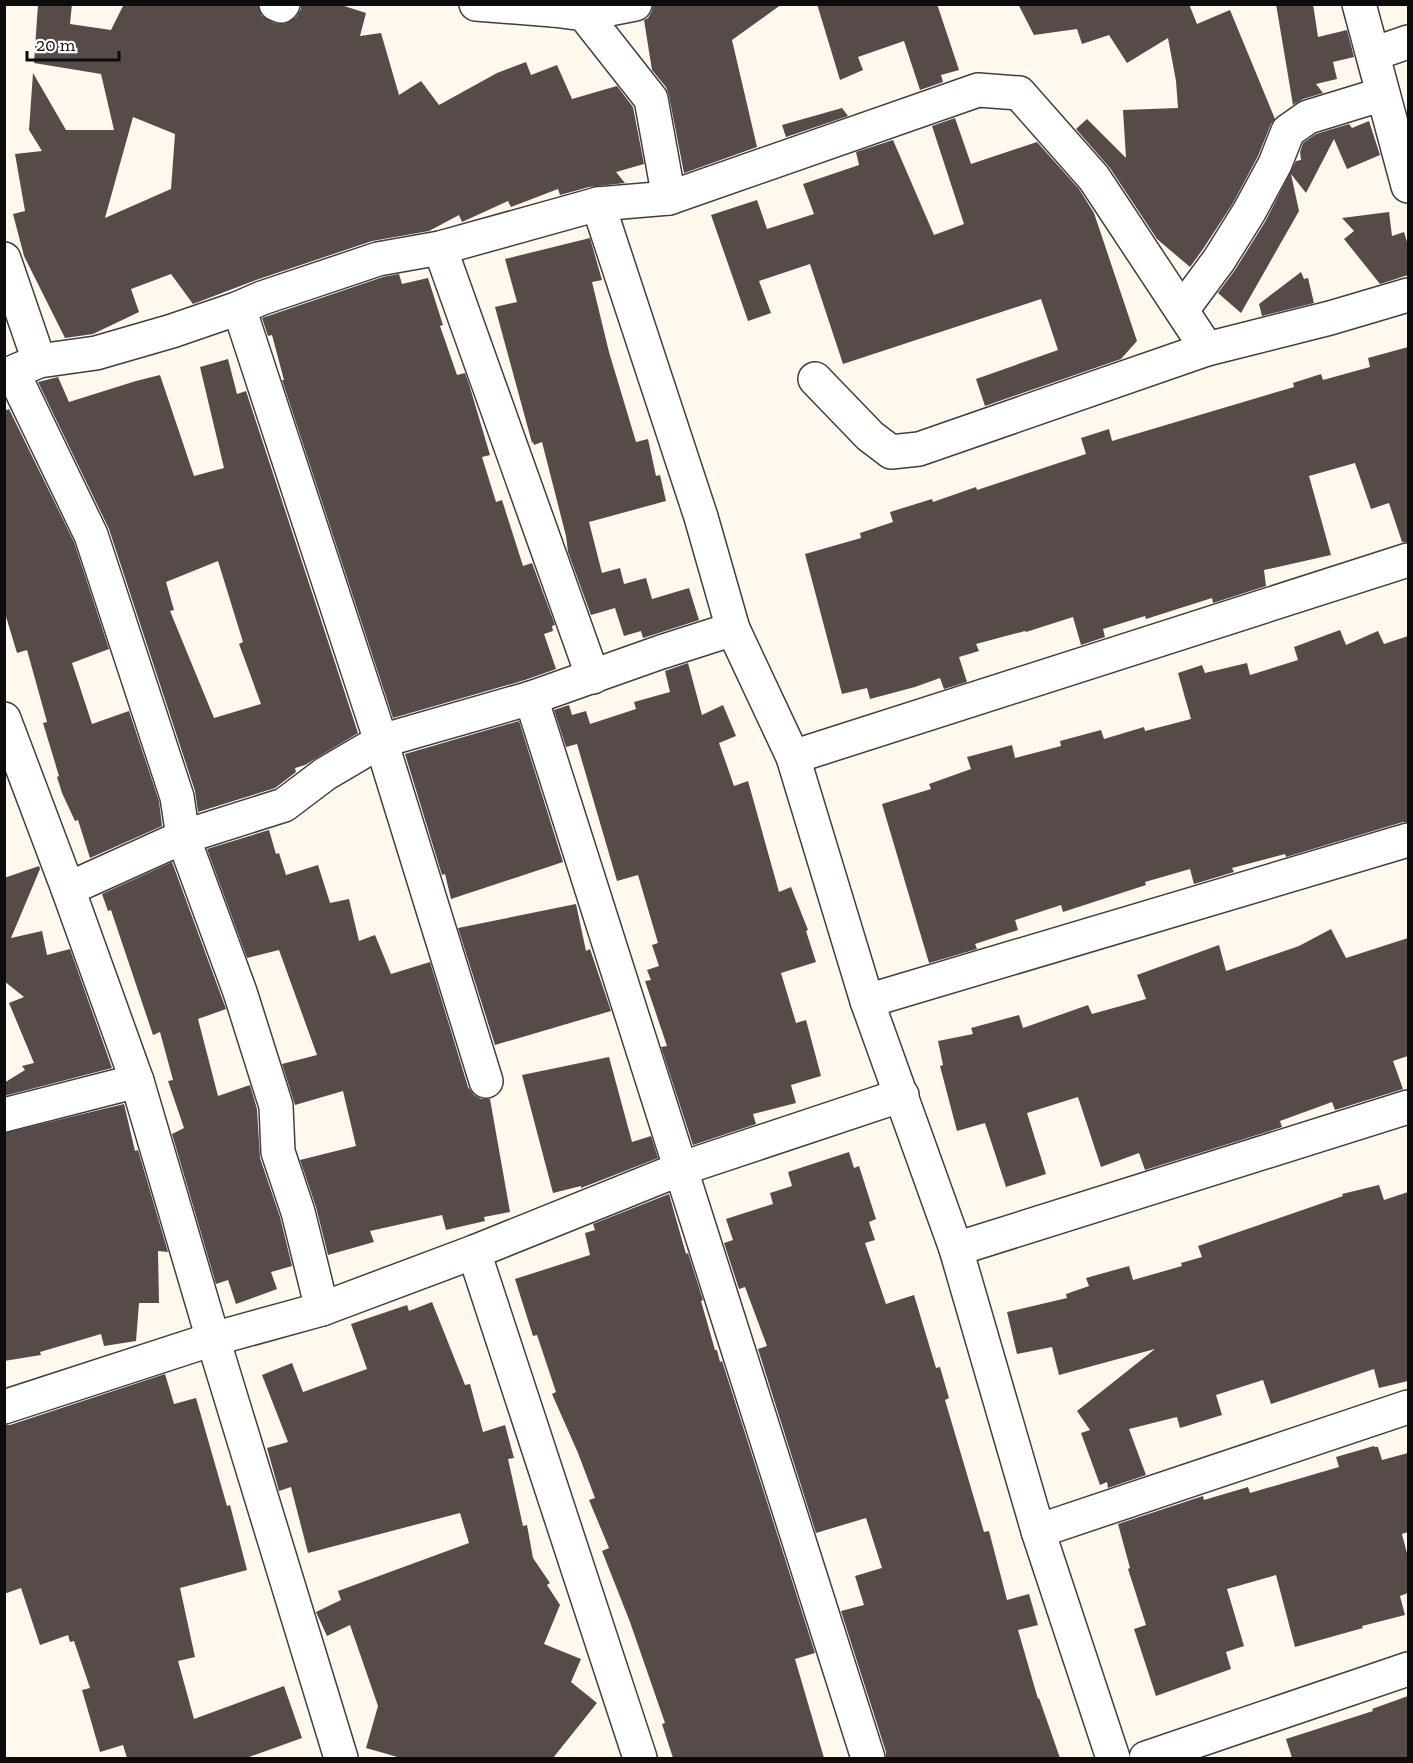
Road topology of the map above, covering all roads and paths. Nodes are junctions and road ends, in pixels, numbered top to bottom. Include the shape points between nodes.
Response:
1 (276, 4) edge
2 (283, 4) edge
3 (476, 4) edge
4 (635, 4) edge
5 (1359, 4) edge
6 (563, 10) edge
7 (1408, 42) edge
8 (1373, 54) junction
9 (1383, 94) junction
10 (1408, 186) edge
11 (669, 198) junction
12 (598, 204) junction
13 (440, 248) junction
14 (4, 259) edge
15 (1408, 295) edge
16 (239, 308) junction
17 (1182, 310) junction
18 (1207, 349) junction
19 (19, 370) edge
20 (815, 379) dead end
21 (1408, 560) edge
22 (734, 629) junction
23 (593, 677) junction
24 (531, 698) junction
25 (4, 719) edge
26 (381, 741) junction
27 (793, 757) junction
28 (183, 837) junction
29 (1408, 840) edge
30 (68, 889) junction
31 (867, 1001) junction
32 (137, 1081) junction
33 (486, 1081) dead end
34 (902, 1095) junction
35 (1408, 1107) edge
36 (4, 1115) edge
37 (680, 1169) junction
38 (956, 1249) junction
39 (474, 1251) junction
40 (322, 1309) junction
41 (213, 1339) junction
42 (4, 1407) edge
43 (1408, 1407) edge
44 (1038, 1531) junction
45 (1408, 1670) edge
46 (342, 1758) edge
47 (640, 1758) edge
48 (868, 1758) edge
49 (1113, 1758) edge
50 (1146, 1758) edge

1 - 2 street
3 - 6 street
4 - 6 street
5 - 8 street
6 - 11 street via 651,99
7 - 8 street
8 - 9 street
9 - 10 street
9 - 17 street via 1308,117 1288,131 1249,212
11 - 12 street
11 - 17 street via 978,90 1019,93 1094,178
12 - 13 street
12 - 22 street
13 - 16 street via 378,259
13 - 23 street
14 - 19 street
15 - 18 street
16 - 19 street via 96,353
16 - 26 street
17 - 18 street
18 - 20 street via 919,448 891,452 870,436
19 - 28 street via 91,535 177,797
21 - 27 street
22 - 23 street
22 - 27 street
23 - 24 street
24 - 26 street
24 - 37 street
25 - 30 street
26 - 28 street via 284,805
26 - 33 street
27 - 31 street
28 - 30 street
28 - 40 street via 240,992 276,1106 278,1152 298,1212
29 - 31 street
30 - 32 street
31 - 34 street
32 - 36 street
32 - 41 street
34 - 37 street
34 - 38 street
35 - 38 street
37 - 39 street
37 - 48 street
38 - 44 street
39 - 40 street
39 - 47 street
40 - 41 street
41 - 42 street
41 - 46 street
43 - 44 street
44 - 49 street
45 - 50 street

